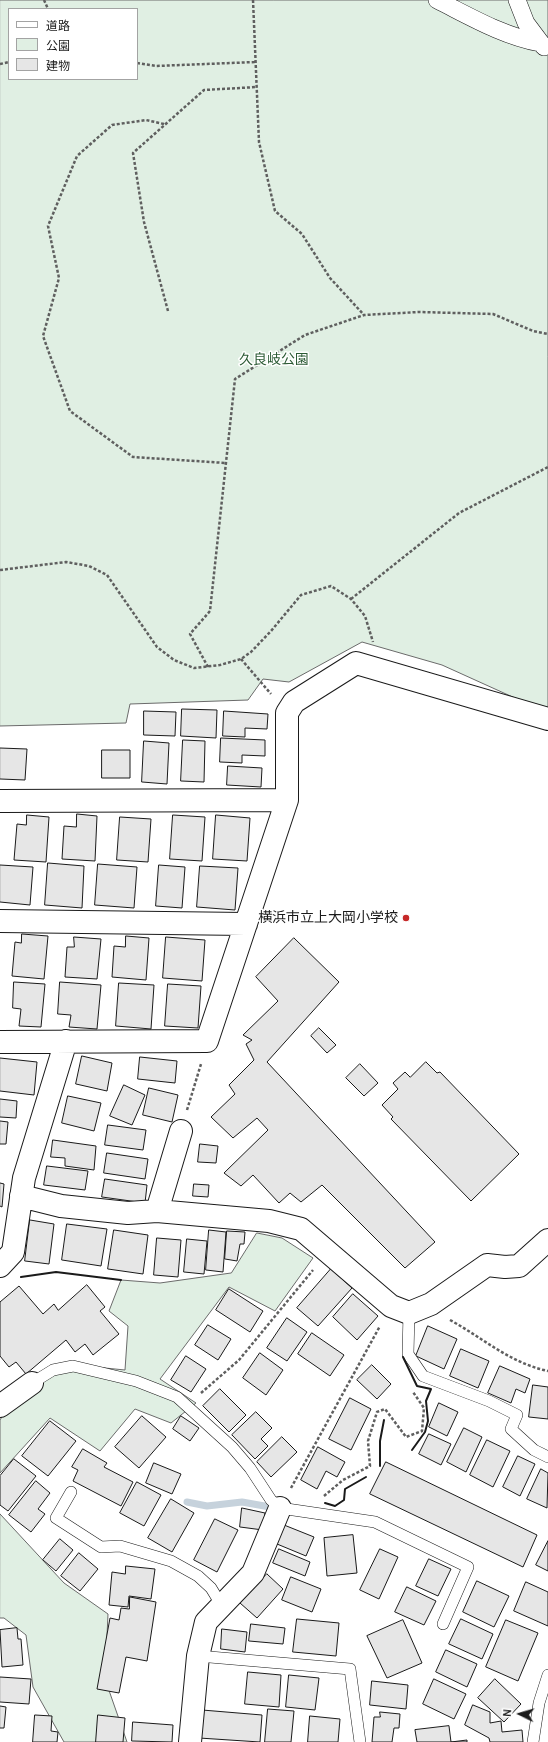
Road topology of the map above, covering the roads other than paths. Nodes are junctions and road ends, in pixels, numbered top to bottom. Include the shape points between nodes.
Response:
1 (437, 0) edge
2 (517, 0) edge
3 (544, 47) edge
4 (548, 720) edge
5 (286, 800) junction
6 (0, 802) edge
7 (0, 921) edge
8 (246, 924) junction
9 (66, 1041) junction
10 (0, 1042) edge
11 (181, 1131) road end
12 (22, 1196) junction
13 (157, 1211) junction
14 (548, 1240) edge
15 (0, 1266) edge
16 (409, 1309) junction
17 (32, 1383) joint
18 (0, 1406) edge
19 (548, 1457) edge
20 (71, 1492) dead end
21 (280, 1508) junction
22 (222, 1606) junction
23 (443, 1624) dead end
24 (198, 1656) junction
25 (548, 1676) edge
26 (190, 1742) edge
27 (360, 1742) edge
28 (532, 1742) edge

1 - 3 street via 499,31
2 - 3 street via 526,23
4 - 5 street via 356,663 294,702 287,713
5 - 6 street
5 - 8 street
7 - 8 street
8 - 9 street via 207,1041
9 - 10 street
9 - 12 street via 24,1178
11 - 13 street
12 - 13 street via 61,1206 128,1213
12 - 15 street via 13,1252
13 - 16 street via 269,1221 301,1229
14 - 16 street via 519,1266 487,1265
16 - 19 lane via 408,1354 423,1376 517,1414 511,1429 534,1450
17 - 18 street
17 - 21 lane via 53,1370 73,1366 136,1380 178,1397 232,1447 250,1468 270,1500
20 - 22 lane via 56,1518 101,1547 120,1546 178,1565 198,1576 211,1588
21 - 22 street via 253,1573
21 - 23 lane via 375,1522 468,1567
22 - 24 street via 206,1622
24 - 26 street
24 - 27 lane via 350,1669
25 - 28 lane via 539,1703

